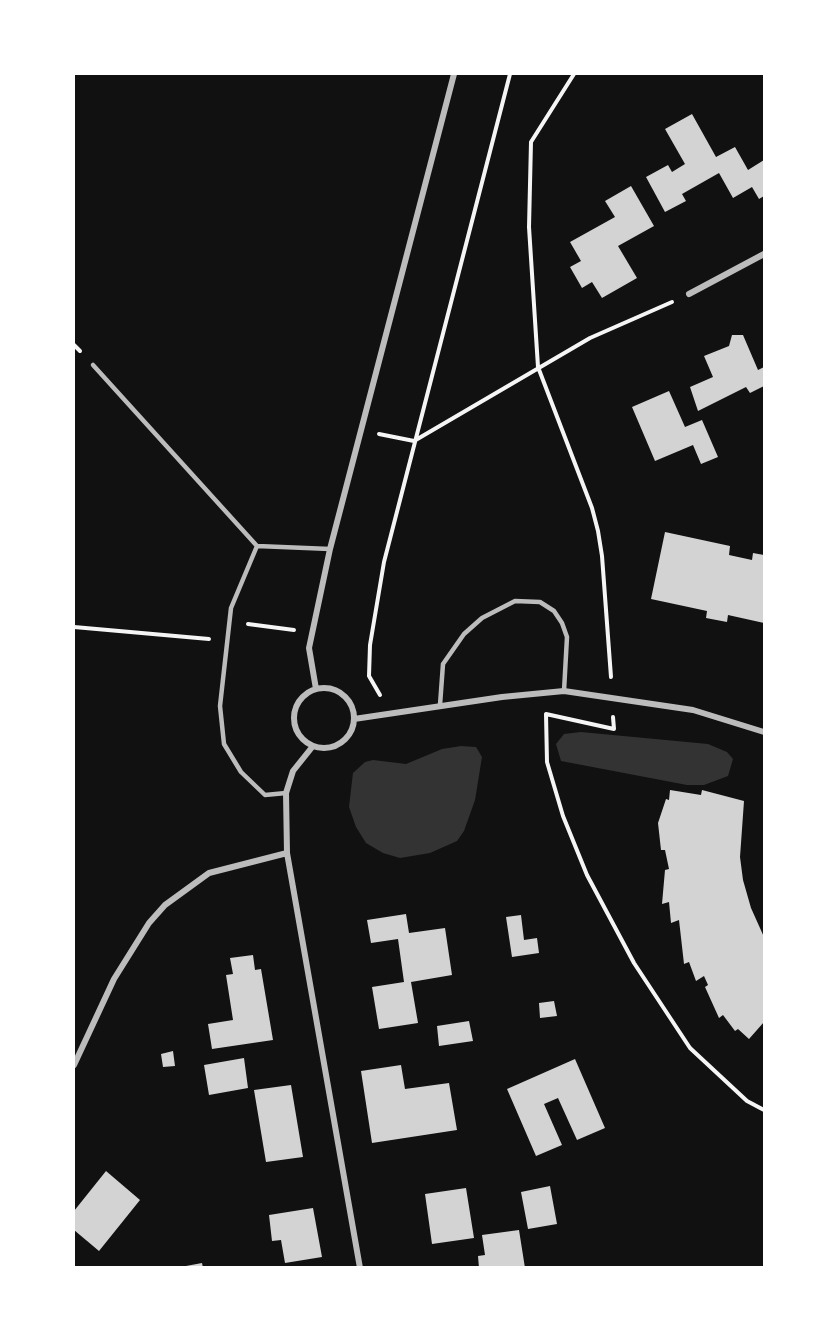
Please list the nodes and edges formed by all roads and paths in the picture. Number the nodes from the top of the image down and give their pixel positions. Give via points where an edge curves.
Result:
1 (454, 74) edge
2 (510, 74) edge
3 (574, 74) edge
4 (765, 254) edge
5 (689, 294) joint
6 (93, 365) dead end
7 (538, 367) junction
8 (361, 430) junction
9 (414, 441) junction
10 (257, 546) junction
11 (330, 549) junction
12 (229, 622) junction
13 (74, 627) edge
14 (313, 633) junction
15 (228, 640) junction
16 (316, 689) junction
17 (564, 691) junction
18 (613, 698) junction
19 (440, 705) junction
20 (390, 714) junction
21 (354, 719) junction
22 (765, 732) edge
23 (313, 746) junction
24 (286, 793) junction
25 (287, 853) junction
26 (74, 1065) edge
27 (765, 1110) edge
28 (360, 1268) edge

1 - 8 street
2 - 9 path
3 - 7 path via 531,141 529,227
4 - 5 street
5 - 7 path via 590,338
6 - 10 lane
7 - 9 path
7 - 18 path via 598,531
8 - 9 path
8 - 11 street
9 - 20 path via 384,562 370,645 369,676
10 - 11 lane
10 - 12 lane
11 - 14 street
12 - 14 path
12 - 15 lane
13 - 15 path
14 - 16 street via 309,648
15 - 24 lane via 220,706 224,744 241,772 265,795
16 - 21 street via 343,694
16 - 23 street via 300,699 294,716 299,734
17 - 18 street
17 - 19 street
17 - 19 lane via 567,637 562,623 554,611 540,602 515,601 482,618 464,634 443,664
18 - 22 street via 693,710
18 - 27 path via 614,729 546,714 547,762 563,816 587,875 629,953 690,1048 747,1101
19 - 20 street
20 - 21 street
21 - 23 street via 340,743 332,747
23 - 24 street via 292,771
24 - 25 street
25 - 26 street via 209,873 165,905 149,922 114,979
25 - 28 street

